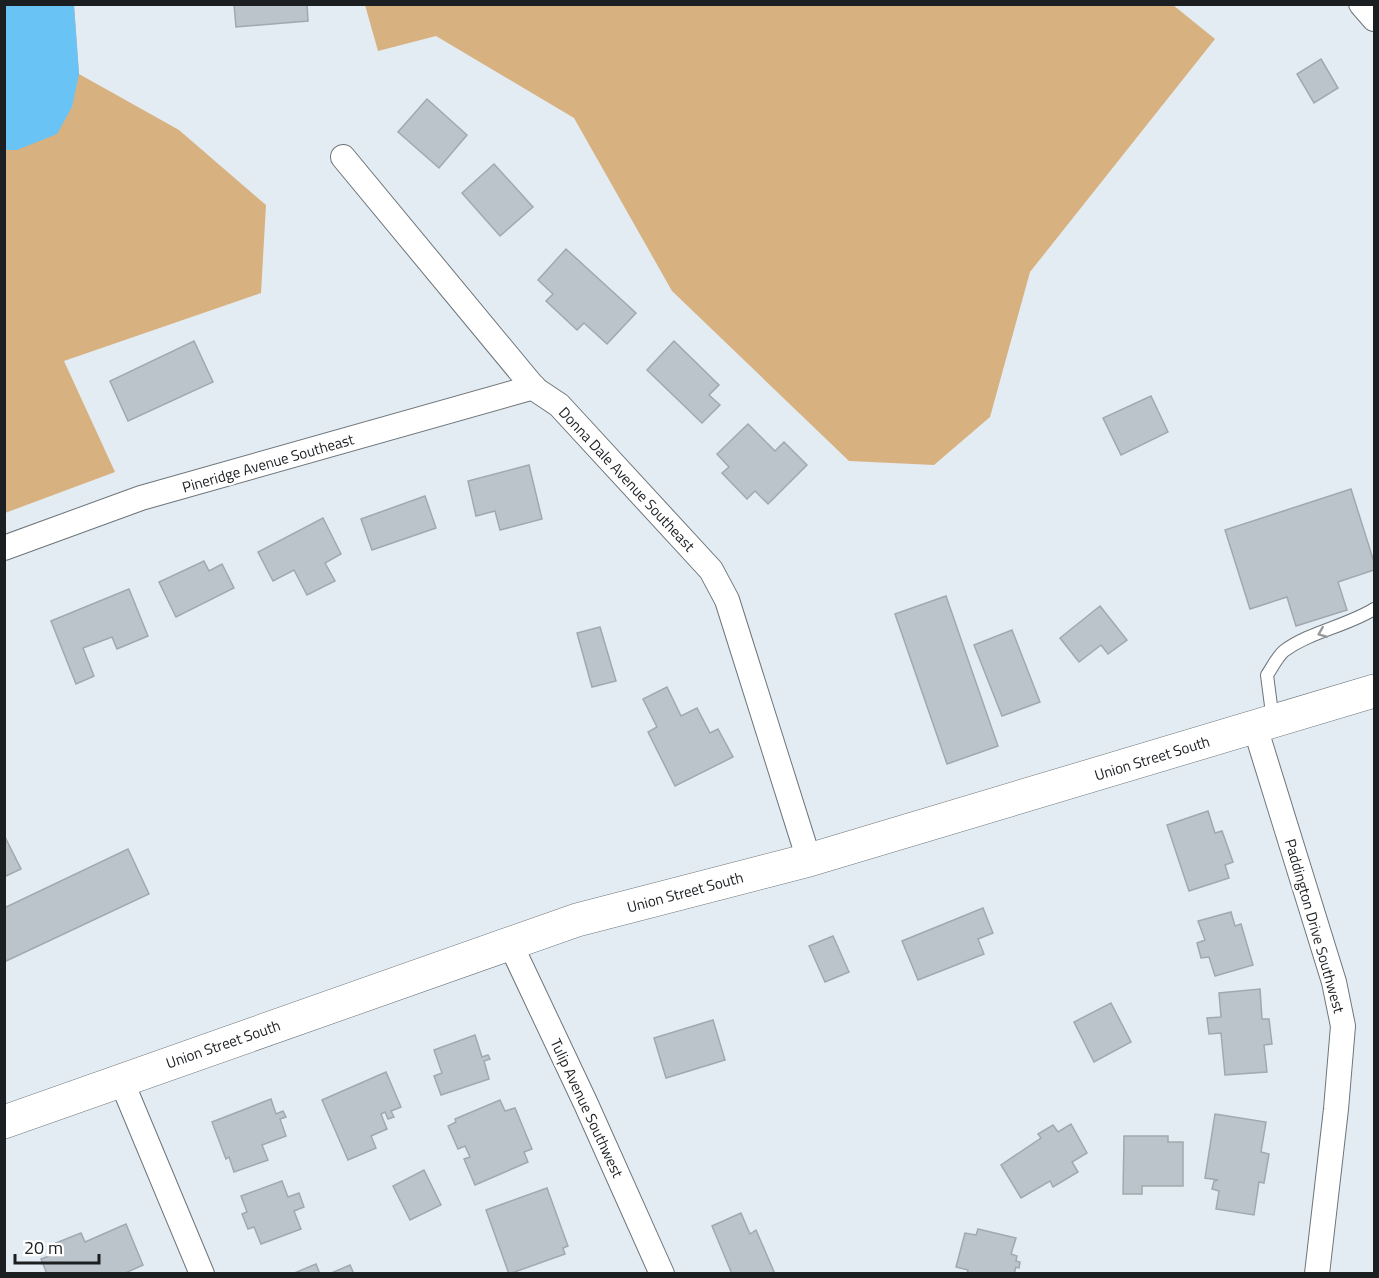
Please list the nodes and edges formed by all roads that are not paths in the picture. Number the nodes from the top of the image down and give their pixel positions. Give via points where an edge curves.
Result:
1 (1361, 4) edge
2 (1374, 19) edge
3 (344, 157) dead end
4 (534, 387) junction
5 (4, 548) edge
6 (1374, 609) edge
7 (1374, 691) edge
8 (1264, 724) junction
9 (809, 860) junction
10 (510, 943) junction
11 (121, 1080) junction
12 (4, 1122) edge
13 (202, 1274) edge
14 (662, 1274) edge
15 (1317, 1274) edge

1 - 2 street
3 - 4 street, Donna Dale Avenue Southeast
4 - 5 street, Pineridge Avenue Southeast via 141,498
4 - 9 street, Donna Dale Avenue Southeast via 559,405 711,570 726,600
6 -> 8 lane via 1282,652 1267,675
7 - 8 main road, Union Street South
8 - 9 main road, Union Street South
8 - 15 street, Paddington Drive Southwest via 1343,1026
9 - 10 main road, Union Street South via 577,920
10 - 11 main road, Union Street South
10 - 14 street, Tulip Avenue Southwest
11 - 12 main road, Union Street South
11 - 13 street

